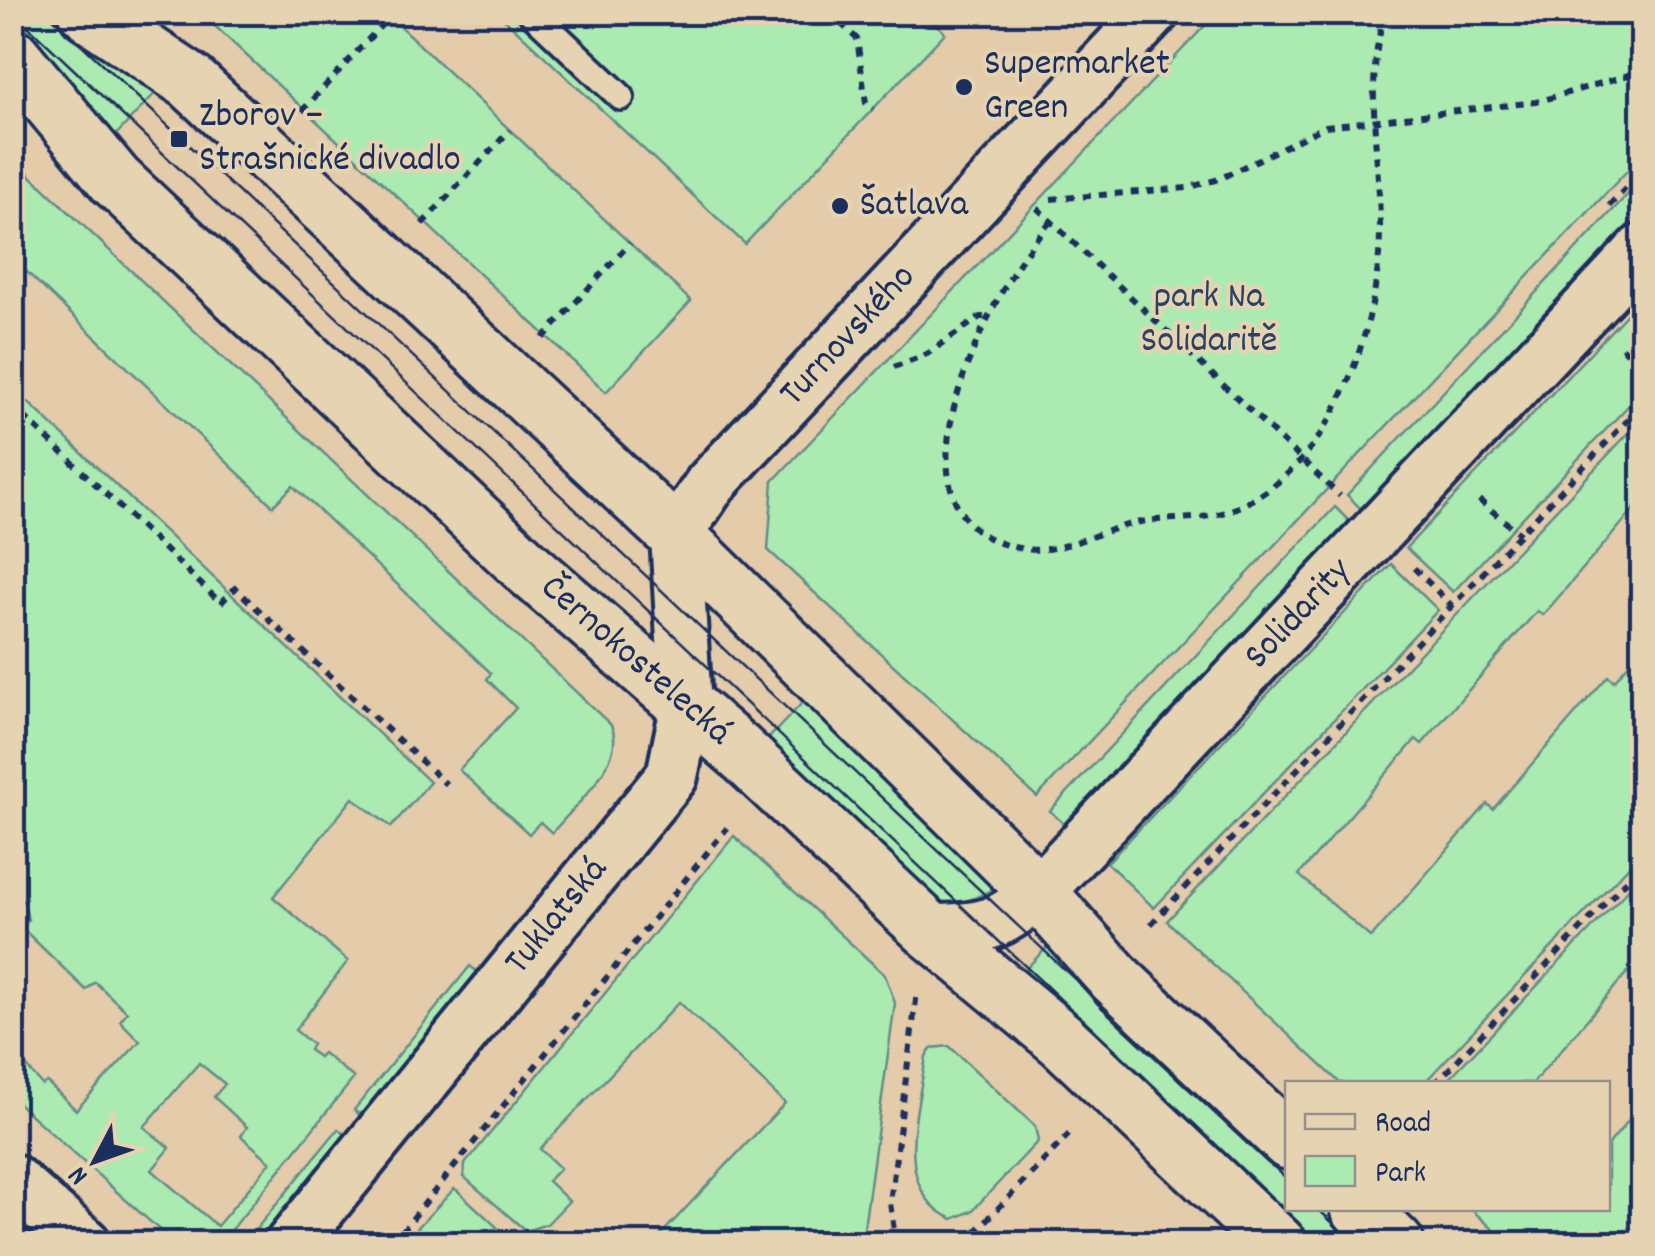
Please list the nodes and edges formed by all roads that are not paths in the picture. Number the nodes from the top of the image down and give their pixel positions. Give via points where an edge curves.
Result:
1 (86, 12) edge
2 (532, 12) edge
3 (1152, 12) edge
4 (12, 56) edge
5 (621, 97) dead end
6 (1642, 250) edge
7 (676, 535) junction
8 (686, 708) junction
9 (1038, 892) junction
10 (924, 955) junction
11 (1285, 1139) edge
12 (12, 1180) edge
13 (1362, 1211) edge
14 (85, 1244) edge
15 (291, 1244) edge
16 (1278, 1244) edge
17 (1396, 1244) edge

1 - 7 main road via 191,82
2 - 5 lane
3 - 7 street, Turnovského via 711,483
4 - 8 main road, Černokostelecká via 115,180
6 - 9 street, Solidarity
7 - 8 street, Tuklatská
7 - 9 main road
8 - 10 main road, Černokostelecká via 739,751
8 - 15 street, Tuklatská via 672,776
9 - 10 street, Solidarity via 1010,918 962,930
9 - 11 main road via 1118,982
10 - 16 main road, Černokostelecká via 1063,1041
12 - 14 street
13 - 17 main road

